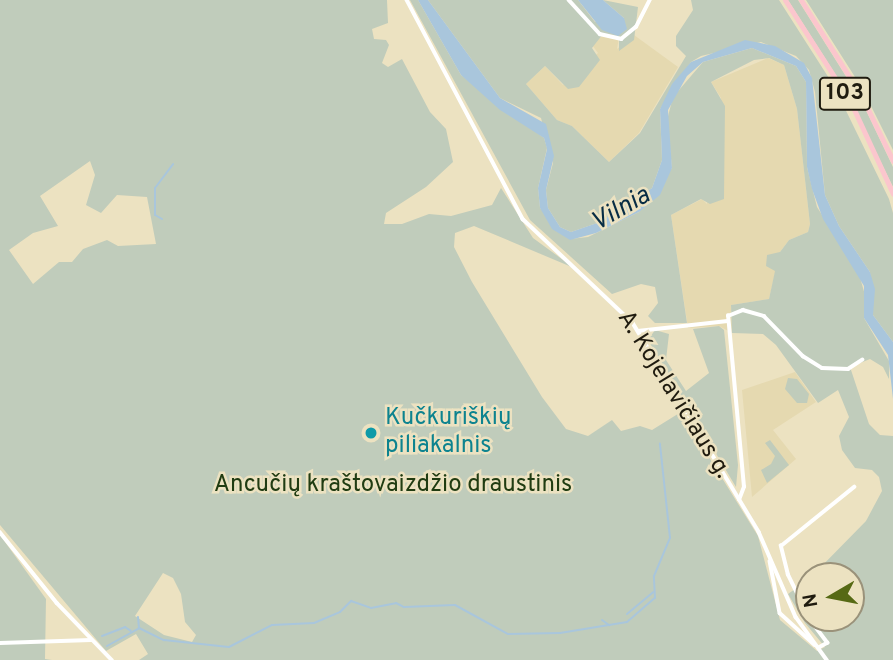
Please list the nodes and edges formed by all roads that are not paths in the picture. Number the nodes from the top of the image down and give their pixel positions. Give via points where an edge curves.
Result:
1 (407, 0) edge
2 (569, 0) edge
3 (650, 0) edge
4 (785, 0) edge
5 (801, 0) edge
6 (893, 161) edge
7 (893, 194) edge
8 (727, 321) junction
9 (638, 331) junction
10 (862, 360) dead end
11 (854, 487) dead end
12 (739, 500) junction
13 (0, 532) edge
14 (770, 555) junction
15 (795, 589) edge
16 (820, 632) edge
17 (90, 640) junction
18 (1, 641) edge
19 (819, 649) junction
20 (112, 660) edge
21 (827, 660) edge

1 - 9 street, A. Kojelavičiaus g. via 523,219 576,265
2 - 3 street via 600,34 621,39 636,27
4 - 7 main road, 103 via 851,103
5 - 6 main road, 103 via 851,79
8 - 9 street
8 - 10 street via 743,310 764,316 803,356 822,368 848,369
8 - 12 street via 743,481
9 - 12 street, A. Kojelavičiaus g.
11 - 15 street via 782,546
12 - 14 street, A. Kojelavičiaus g.
13 - 17 street
14 - 19 street, A. Kojelavičiaus g. via 789,604
14 - 19 street, A. Kojelavičiaus g. via 780,612
16 - 19 street via 828,643
17 - 18 street
17 - 20 street
19 - 21 street, A. Kojelavičiaus g.

